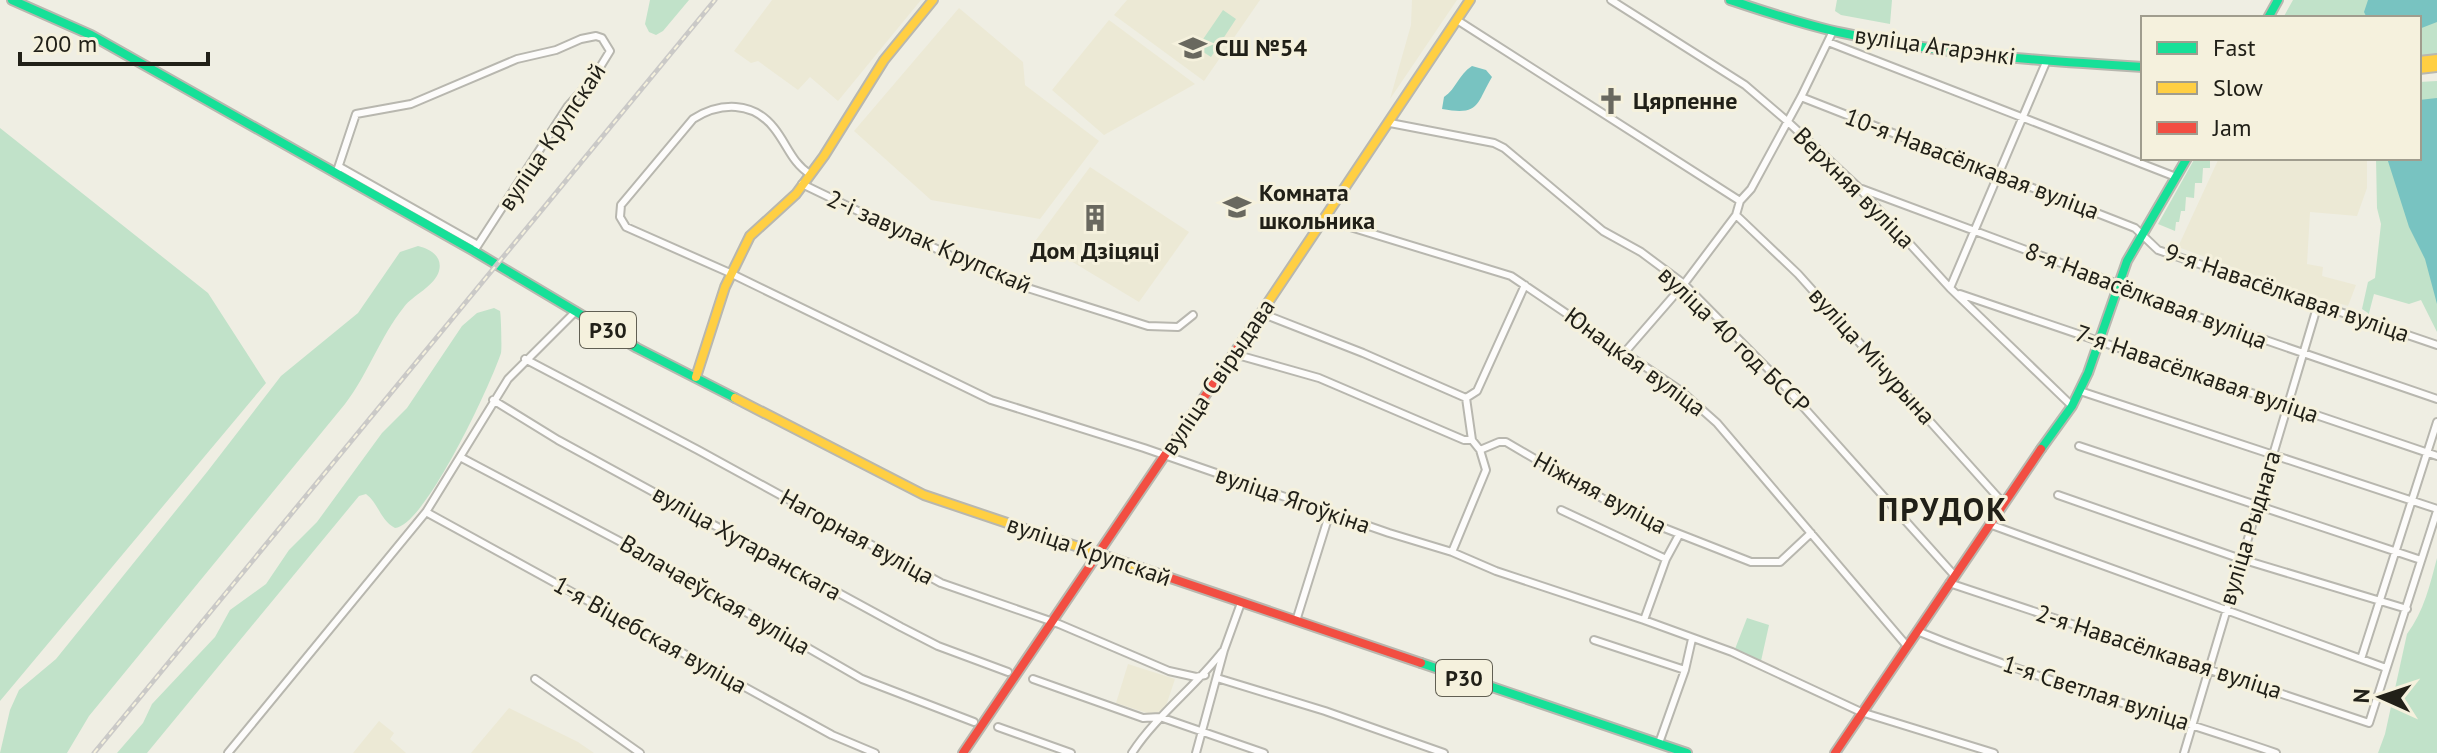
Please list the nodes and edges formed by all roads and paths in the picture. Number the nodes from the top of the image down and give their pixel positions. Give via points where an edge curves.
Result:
1 (12, 0) edge
2 (933, 0) edge
3 (1470, 0) edge
4 (1611, 0) edge
5 (1730, 0) edge
6 (1457, 20) junction
7 (1833, 31) junction
8 (1828, 42) junction
9 (2047, 60) junction
10 (2141, 67) edge
11 (1801, 97) junction
12 (2024, 119) junction
13 (1787, 121) junction
14 (1390, 123) junction
15 (2186, 160) edge
16 (338, 170) junction
17 (810, 174) junction
18 (1998, 175) junction
19 (2176, 177) junction
20 (802, 184) junction
21 (1858, 187) junction
22 (1740, 201) junction
23 (1736, 215) junction
24 (1324, 219) junction
25 (1974, 233) junction
26 (2141, 234) junction
27 (476, 248) junction
28 (730, 273) junction
29 (1684, 284) junction
30 (1525, 285) junction
31 (2118, 285) junction
32 (1953, 290) junction
33 (2318, 304) junction
34 (576, 311) junction
35 (1261, 313) junction
36 (1193, 315) dead end
37 (2099, 340) junction
38 (2437, 345) edge
39 (1625, 352) junction
40 (1234, 354) junction
41 (2304, 355) junction
42 (525, 359) junction
43 (696, 377) junction
44 (2080, 391) junction
45 (1466, 398) junction
46 (2437, 399) edge
47 (493, 400) junction
48 (2289, 405) junction
49 (2072, 406) junction
50 (2437, 422) edge
51 (1472, 440) junction
52 (2079, 446) dead end
53 (1480, 450) junction
54 (2427, 453) junction
55 (2271, 455) junction
56 (1165, 456) junction
57 (2437, 456) edge
58 (460, 457) junction
59 (2058, 495) dead end
60 (2412, 501) junction
61 (2003, 503) junction
62 (2257, 503) junction
63 (1561, 510) dead end
64 (2437, 510) edge
65 (426, 512) junction
66 (1330, 512) junction
67 (1989, 524) junction
68 (1811, 533) junction
69 (1679, 535) junction
70 (2396, 551) junction
71 (1452, 552) junction
72 (1098, 555) junction
73 (1666, 559) junction
74 (2241, 559) junction
75 (2421, 560) junction
76 (1952, 579) junction
77 (2380, 601) junction
78 (1241, 603) junction
79 (2407, 609) junction
80 (2225, 612) junction
81 (1644, 620) junction
82 (1296, 621) junction
83 (1053, 622) junction
84 (1917, 631) junction
85 (1692, 639) junction
86 (1594, 640) dead end
87 (1907, 646) junction
88 (1224, 650) junction
89 (2361, 659) junction
90 (2209, 667) junction
91 (2386, 668) junction
92 (1685, 670) junction
93 (1008, 672) dead end
94 (1205, 675) junction
95 (1217, 678) junction
96 (535, 679) dead end
97 (1033, 679) dead end
98 (1861, 712) junction
99 (1160, 717) junction
100 (974, 722) dead end
101 (2193, 723) junction
102 (998, 727) dead end
103 (1202, 732) junction
104 (1659, 743) junction
105 (1668, 750) edge
106 (228, 753) edge
107 (640, 753) edge
108 (875, 753) edge
109 (963, 753) edge
110 (1071, 753) edge
111 (1132, 753) edge
112 (1196, 753) edge
113 (1264, 753) edge
114 (1444, 753) edge
115 (1687, 753) edge
116 (1835, 753) edge
117 (1994, 753) edge
118 (2184, 753) edge
119 (2276, 753) edge

1 - 16 main road, Р30 via 91,35
2 - 17 main road via 884,60
3 - 6 main road, вуліца Свірыдава
4 - 13 street, Верхняя вуліца via 1745,85
5 - 7 main road, вуліца Агарэнкі
6 - 14 main road, вуліца Свірыдава
6 - 22 street
7 - 8 street
7 - 9 main road, вуліца Агарэнкі
8 - 11 street
8 - 12 street
9 - 10 main road, вуліца Агарэнкі
9 - 12 street
11 - 13 street
11 - 18 street, 10-я Навасёлкавая вуліца
12 - 18 street
12 - 19 street
13 - 21 street, Верхняя вуліца
13 - 22 street
14 - 24 main road, вуліца Свірыдава
14 - 29 street, вуліца 40 год БССР via 1504,148 1603,231
15 - 19 main road
16 - 27 main road, Р30
16 - 27 street, вуліца Крупскай via 356,114 411,104 517,59 581,39 602,38 610,51 604,63 568,106
17 - 20 main road
17 - 28 street, вуліца Ягоўкіна via 798,167 759,115 746,108 720,107 693,119 621,205 626,227
18 - 25 street
18 - 26 street, 10-я Навасёлкавая вуліца
19 - 26 main road
20 - 28 main road via 750,236
20 - 36 street, 2-і завулак Крупскай via 999,279 1156,327 1178,327
21 - 25 street, 8-я Навасёлкавая вуліца
21 - 32 street, Верхняя вуліца
22 - 23 street
23 - 29 street
23 - 61 street, вуліца Мічурына via 1809,286
24 - 30 street, Юнацкая вуліца via 1500,271
24 - 35 main road, вуліца Свірыдава
25 - 31 street, 8-я Навасёлкавая вуліца
25 - 32 street
26 - 31 main road
26 - 33 street, 9-я Навасёлкавая вуліца via 2158,250
27 - 34 main road, вуліца Крупскай / Р30
28 - 43 main road
28 - 56 street, вуліца Ягоўкіна via 991,400
29 - 39 street
29 - 76 street, вуліца 40 год БССР via 1781,382
30 - 39 street, Юнацкая вуліца
30 - 45 street via 1477,391
31 - 37 main road
31 - 41 street, 8-я Навасёлкавая вуліца
32 - 37 street, 7-я Навасёлкавая вуліца
32 - 49 street, Верхняя вуліца
33 - 38 street, 9-я Навасёлкавая вуліца
33 - 41 street, вуліца Рыднага
34 - 42 street
34 - 43 main road, вуліца Крупскай / Р30
35 - 40 main road, вуліца Свірыдава
35 - 45 street
37 - 44 main road
37 - 48 street, 7-я Навасёлкавая вуліца
39 - 68 street, Юнацкая вуліца via 1702,407
40 - 51 street via 1319,378
40 - 56 main road, вуліца Свірыдава
41 - 46 street, 8-я Навасёлкавая вуліца
41 - 48 street, вуліца Рыднага
42 - 47 street
42 - 83 street, Нагорная вуліца via 941,583
43 - 72 main road, вуліца Крупскай / Р30 via 924,495
44 - 49 main road
44 - 55 street
45 - 51 street
47 - 58 street
47 - 93 street, вуліца Хутаранскага via 901,627
48 - 54 street, 7-я Навасёлкавая вуліца
48 - 55 street, вуліца Рыднага
49 - 61 main road
50 - 54 street
51 - 53 street
52 - 62 street
53 - 69 street, Ніжняя вуліца via 1506,442 1631,515
53 - 71 street via 1486,470
54 - 57 street, 7-я Навасёлкавая вуліца
54 - 60 street
55 - 60 street
55 - 62 street, вуліца Рыднага
56 - 66 street, вуліца Ягоўкіна
56 - 72 main road, вуліца Свірыдава
58 - 65 street
58 - 100 street, Валачаеўская вуліца via 657,561 862,679
59 - 74 street
60 - 64 street
60 - 70 street
61 - 67 main road
62 - 70 street
62 - 74 street, вуліца Рыднага
63 - 73 street
64 - 75 street
65 - 106 street
65 - 108 street, 1-я Віцебская вуліца via 832,735
66 - 71 street, вуліца Ягоўкіна
66 - 82 street
67 - 76 main road
67 - 80 street
68 - 69 street, Ніжняя вуліца via 1780,562 1751,562
68 - 87 street, Юнацкая вуліца
69 - 73 street
70 - 75 street
70 - 77 street
71 - 81 street, вуліца Ягоўкіна
72 - 78 main road, вуліца Крупскай / Р30
72 - 83 main road, вуліца Свірыдава
73 - 81 street
74 - 77 street
74 - 80 street, вуліца Рыднага
75 - 79 street
76 - 84 main road
76 - 90 street, 2-я Навасёлкавая вуліца
77 - 79 street
77 - 89 street
78 - 82 main road, вуліца Крупскай / Р30
78 - 88 street
79 - 91 street
80 - 89 street
80 - 90 street, вуліца Рыднага
81 - 85 street, вуліца Ягоўкіна
82 - 104 main road, вуліца Крупскай / Р30
83 - 94 street, Нагорная вуліца via 1169,671
83 - 109 main road, вуліца Свірыдава
84 - 87 main road
84 - 101 street, 1-я Светлая вуліца
85 - 92 street
85 - 98 street, вуліца Ягоўкіна
86 - 92 street
87 - 98 main road
88 - 94 street
88 - 95 street
89 - 91 street
90 - 91 street, 2-я Навасёлкавая вуліца via 2369,723
90 - 101 street, вуліца Рыднага
92 - 104 street
94 - 99 street
95 - 103 street
95 - 114 street
96 - 107 street
97 - 99 street via 1143,718
98 - 116 main road
98 - 117 street, вуліца Ягоўкіна
99 - 103 street
99 - 111 street
101 - 118 street, вуліца Рыднага
101 - 119 street, 1-я Светлая вуліца
102 - 110 street
103 - 112 street
103 - 113 street
104 - 105 main road, вуліца Крупскай / Р30
105 - 115 main road, вуліца Крупскай / Р30

